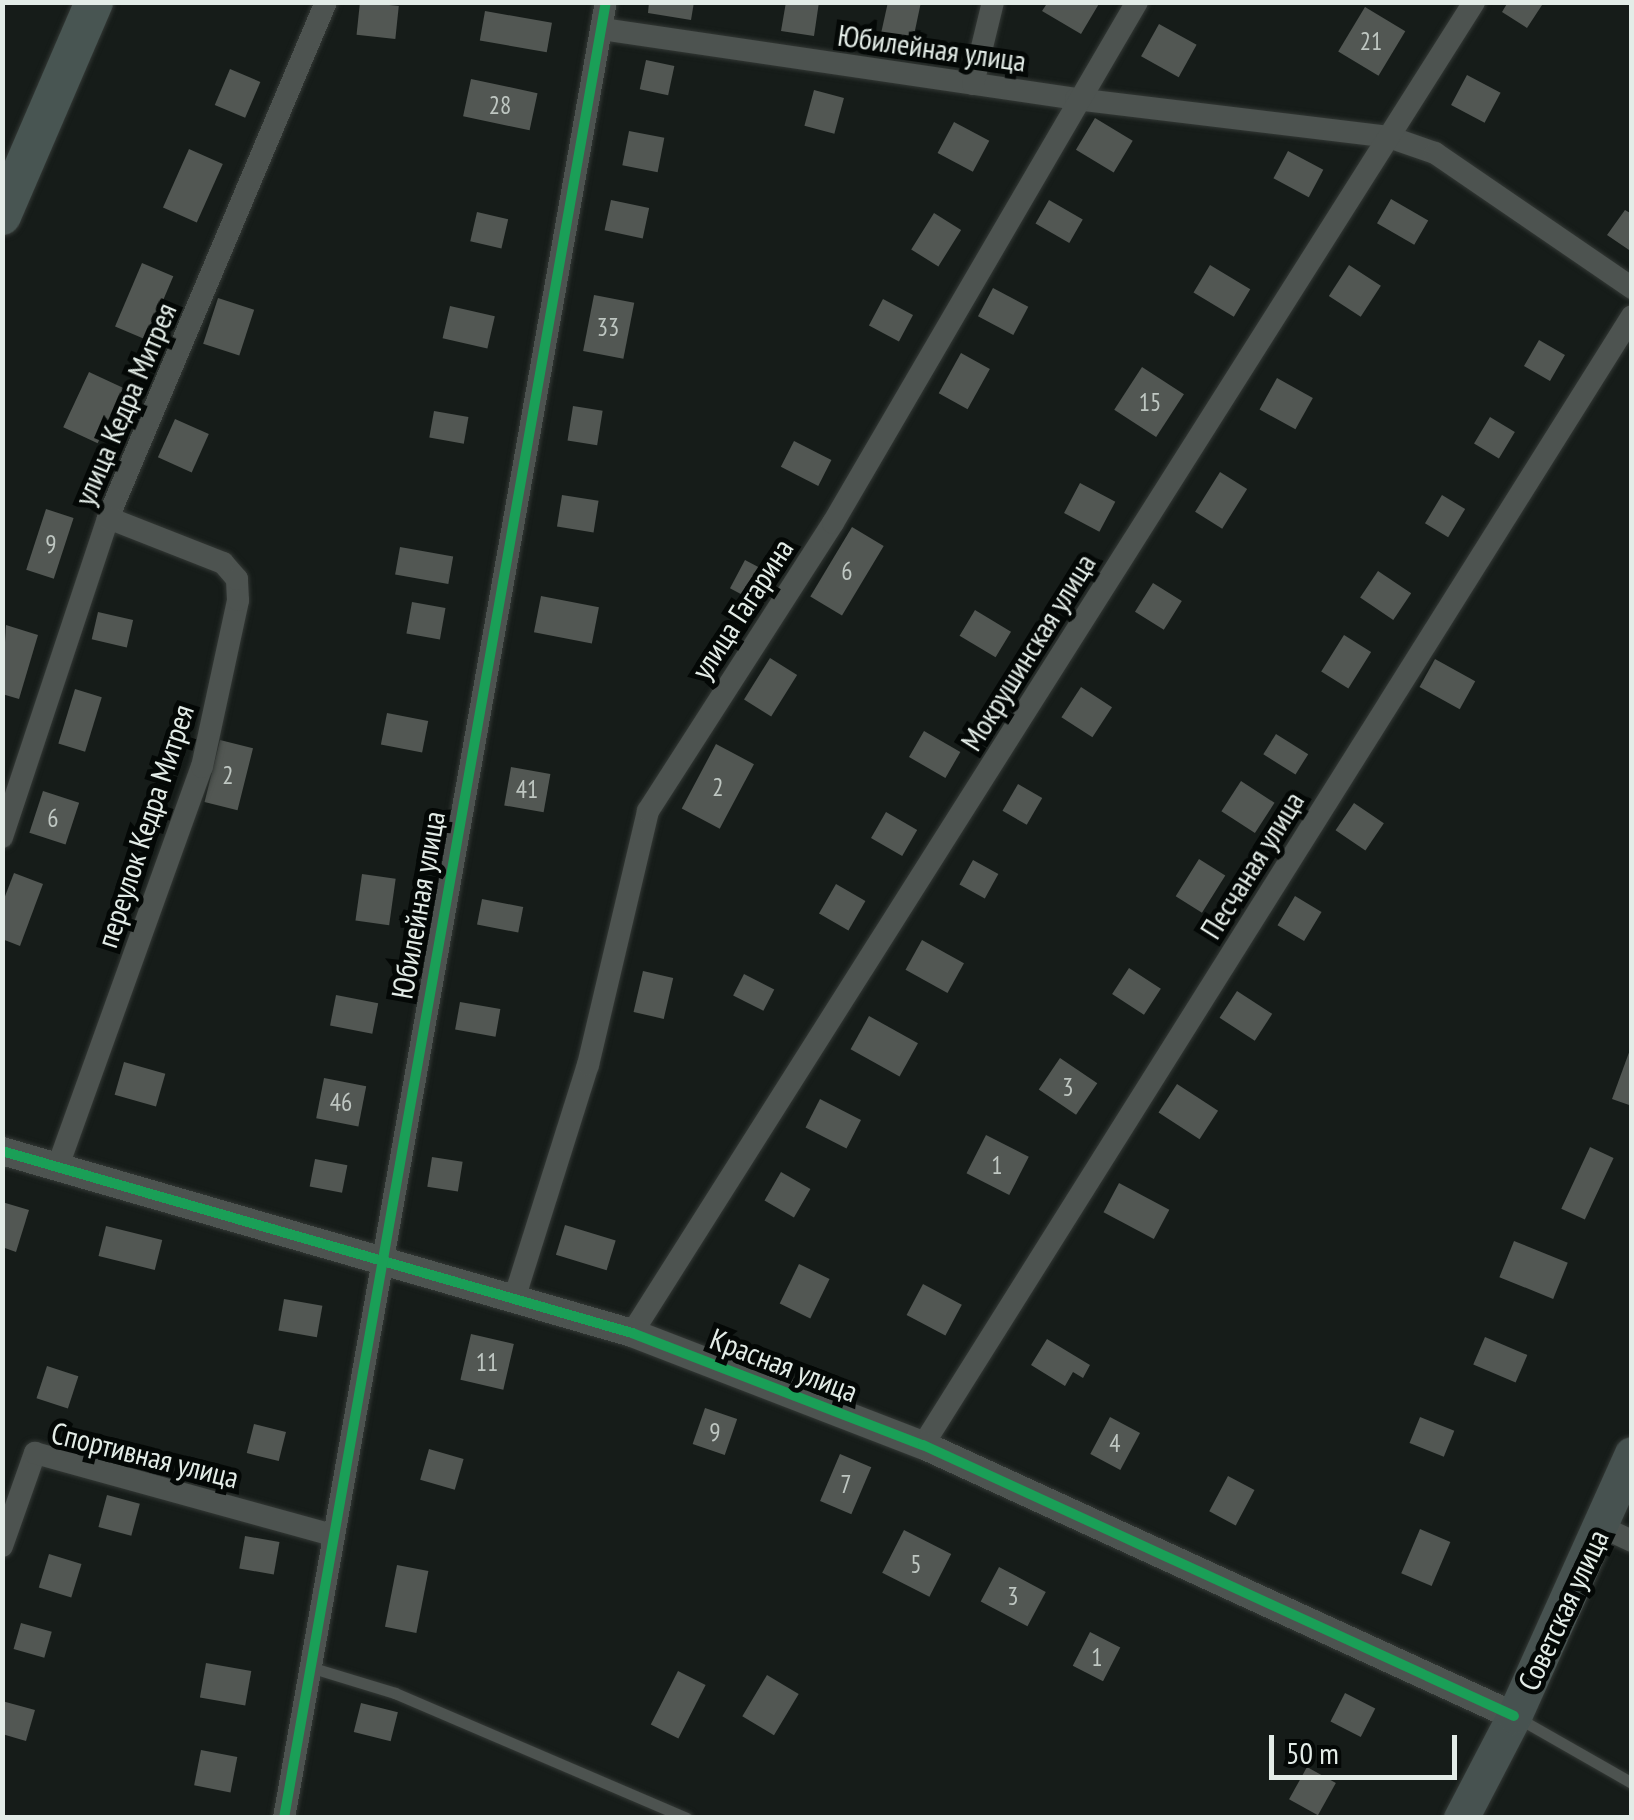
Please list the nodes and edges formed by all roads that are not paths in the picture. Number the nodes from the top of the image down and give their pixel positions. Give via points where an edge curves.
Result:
1 (94, 2) edge
2 (326, 2) edge
3 (606, 2) edge
4 (994, 2) edge
5 (1137, 2) edge
6 (1474, 2) edge
7 (602, 29) junction
8 (973, 84) junction
9 (1076, 99) junction
10 (1389, 137) junction
11 (2, 216) edge
12 (1632, 288) edge
13 (1632, 316) edge
14 (108, 518) junction
15 (2, 837) edge
16 (2, 1151) edge
17 (58, 1166) junction
18 (380, 1256) junction
19 (515, 1296) junction
20 (632, 1333) junction
21 (923, 1445) junction
22 (1632, 1454) edge
23 (1617, 1534) edge
24 (332, 1535) junction
25 (2, 1546) edge
26 (310, 1667) junction
27 (1514, 1716) junction
28 (1632, 1783) edge
29 (683, 1817) edge
30 (284, 1818) edge
31 (1461, 1818) edge

1 - 11 highway
2 - 14 street, улица Кедра Митрея
3 - 7 street, Юбилейная улица
4 - 8 street
5 - 9 street, улица Гагарина
6 - 10 street, Мокрушинская улица
7 - 8 street, Юбилейная улица
7 - 18 street, Юбилейная улица
8 - 9 street, Юбилейная улица
9 - 10 street, Юбилейная улица
9 - 19 street, улица Гагарина via 833,523 648,811 588,1065
10 - 12 street, Юбилейная улица via 1435,152
10 - 20 street, Мокрушинская улица
13 - 21 street, Песчаная улица
14 - 15 street, улица Кедра Митрея
14 - 17 street, переулок Кедра Митрея via 223,563 237,579 238,600 202,767
16 - 17 street, Красная улица
17 - 18 street, Красная улица
18 - 19 street, Красная улица
18 - 24 street, Юбилейная улица
19 - 20 street, Красная улица
20 - 21 street, Красная улица
21 - 27 street, Красная улица
22 - 23 main road, Советская улица
23 - 27 main road, Советская улица
24 - 25 street, Спортивная улица via 35,1453
24 - 26 street, Юбилейная улица
26 - 29 lane via 395,1693
26 - 30 street, Юбилейная улица
27 - 28 lane
27 - 31 main road, Советская улица

